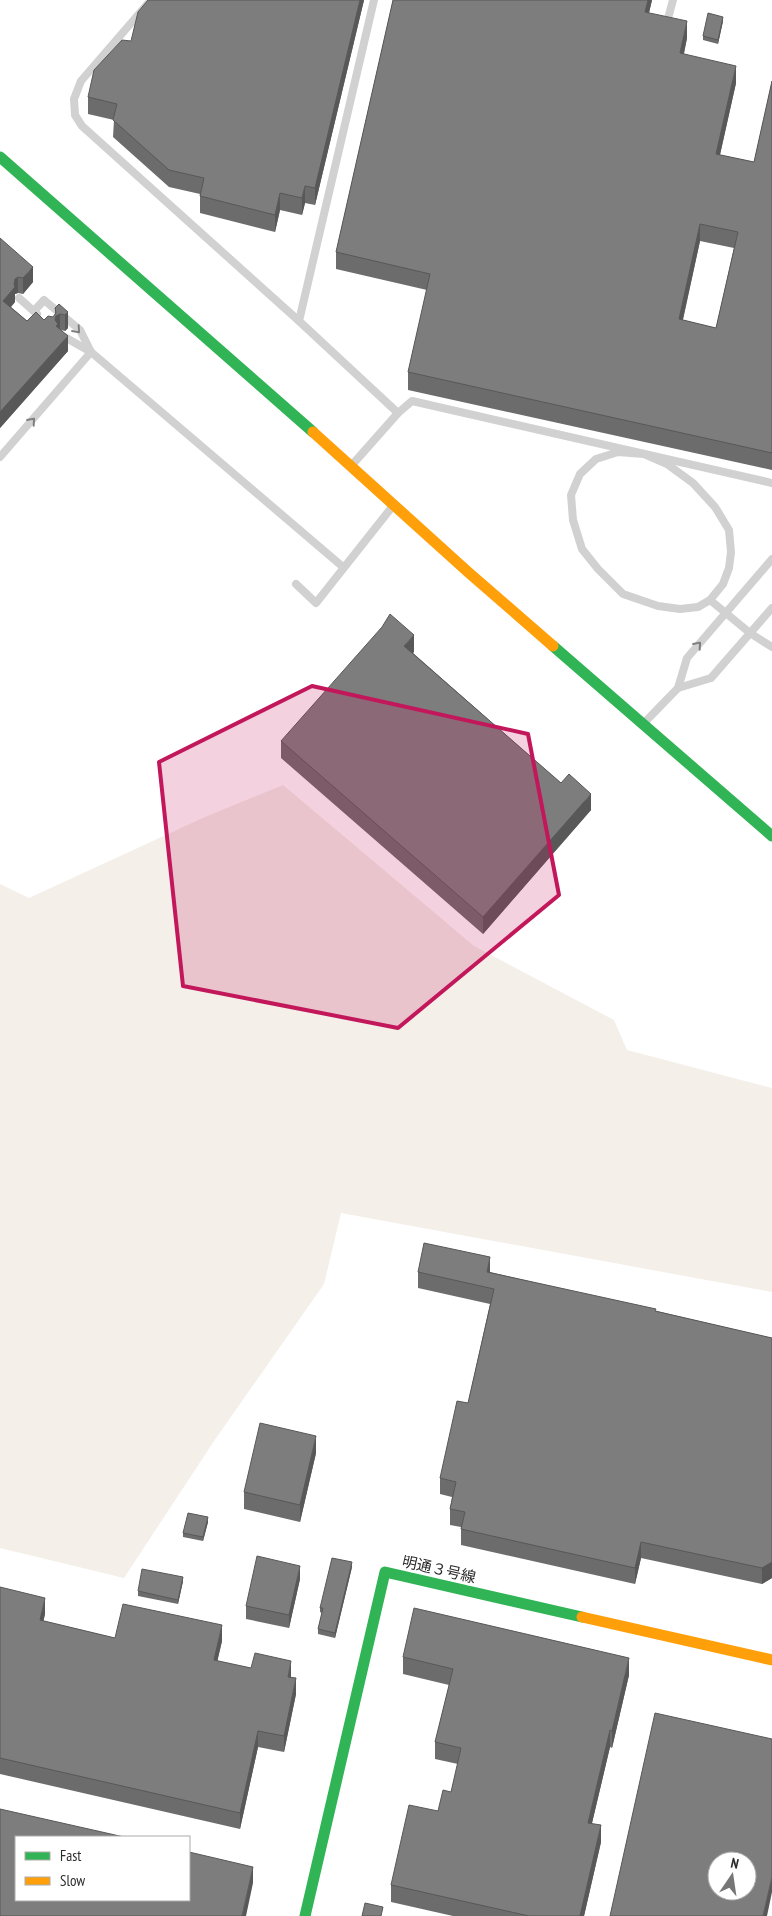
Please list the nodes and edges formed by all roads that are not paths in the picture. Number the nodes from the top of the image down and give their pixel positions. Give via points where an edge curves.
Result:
1 (151, 0) edge
2 (374, 0) edge
3 (672, 0) edge
4 (667, 22) edge
5 (0, 157) edge
6 (19, 298) dead end
7 (34, 311) junction
8 (300, 321) junction
9 (46, 322) edge
10 (61, 336) edge
11 (91, 352) junction
12 (398, 413) junction
13 (644, 454) junction
14 (0, 458) edge
15 (351, 467) junction
16 (772, 482) edge
17 (394, 505) junction
18 (772, 559) edge
19 (343, 567) junction
20 (296, 584) dead end
21 (710, 600) junction
22 (772, 608) edge
23 (727, 612) junction
24 (750, 633) junction
25 (772, 647) edge
26 (678, 688) junction
27 (643, 724) junction
28 (772, 836) edge
29 (772, 1660) edge
30 (305, 1916) edge

1 - 8 lane via 81,81 74,99 75,115 94,138
2 - 8 lane
3 - 4 lane
5 - 15 street
6 - 7 lane
7 - 9 lane
7 -> 11 lane via 44,300 80,330
8 - 12 lane
10 - 11 lane
14 -> 11 lane
11 - 19 lane
12 - 13 lane via 412,401
12 - 15 lane
13 - 16 lane
13 - 21 lane via 667,464 693,483 715,507 729,530 729,568 723,584
13 - 21 lane via 618,452 596,459 580,474 571,495 573,520 582,548 624,594 658,606 680,609 698,607
15 - 17 street
17 - 19 lane
17 - 27 street
18 - 23 lane
19 - 20 lane via 316,602
21 - 23 lane
22 - 24 lane
23 - 24 lane
26 -> 23 lane via 687,658
24 - 25 lane
24 - 26 lane via 711,678
26 - 27 lane
27 - 28 street
29 - 30 street, 明通３号線 via 384,1572

